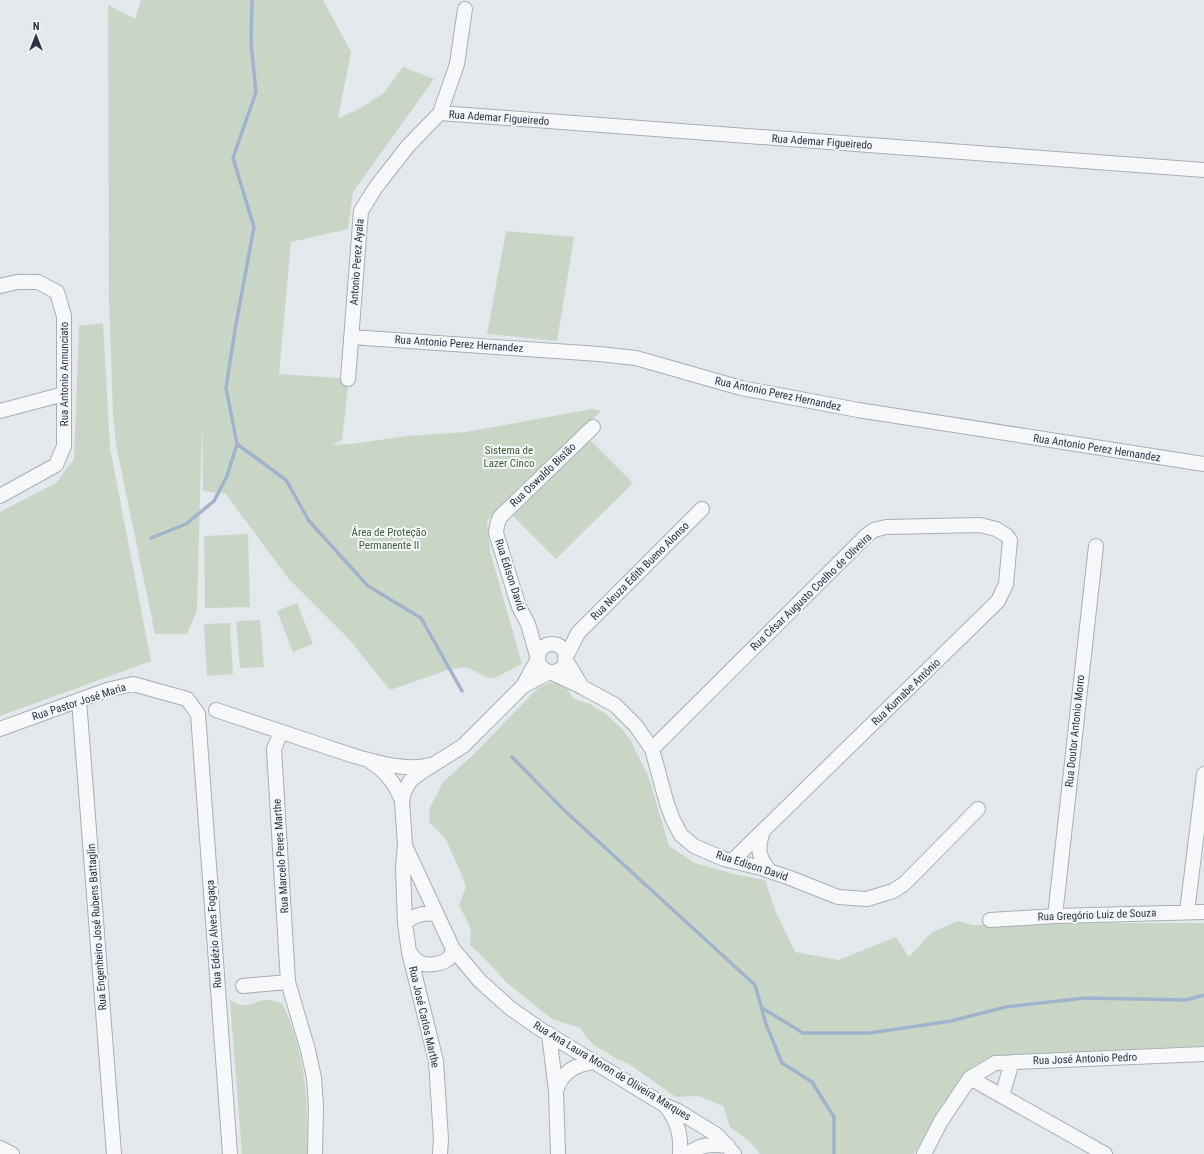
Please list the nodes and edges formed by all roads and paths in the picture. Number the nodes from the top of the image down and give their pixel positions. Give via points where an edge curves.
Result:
1 (465, 8) dead end
2 (440, 113) junction
3 (1204, 170) edge
4 (0, 286) edge
5 (351, 337) junction
6 (348, 379) dead end
7 (64, 394) junction
8 (0, 411) edge
9 (593, 427) dead end
10 (1204, 464) edge
11 (0, 496) edge
12 (702, 510) dead end
13 (497, 525) joint
14 (1006, 535) joint
15 (1096, 546) dead end
16 (528, 624) junction
17 (578, 632) junction
18 (551, 644) junction
19 (538, 659) junction
20 (566, 659) junction
21 (550, 672) junction
22 (523, 686) junction
23 (582, 686) junction
24 (79, 700) junction
25 (216, 710) dead end
26 (198, 714) joint
27 (0, 729) edge
28 (281, 732) junction
29 (652, 749) junction
30 (366, 760) junction
31 (436, 764) junction
32 (405, 766) junction
33 (1204, 774) edge
34 (410, 781) junction
35 (402, 801) junction
36 (978, 809) dead end
37 (763, 831) junction
38 (405, 846) junction
39 (732, 861) junction
40 (770, 871) junction
41 (1187, 912) junction
42 (1204, 912) edge
43 (435, 914) junction
44 (1055, 916) junction
45 (990, 920) dead end
46 (405, 923) junction
47 (453, 949) junction
48 (409, 952) junction
49 (288, 982) junction
50 (243, 986) dead end
51 (549, 1034) junction
52 (1204, 1054) edge
53 (592, 1062) junction
54 (1012, 1062) junction
55 (970, 1078) junction
56 (556, 1091) junction
57 (1002, 1096) junction
58 (666, 1106) junction
59 (0, 1148) edge
60 (731, 1150) edge
61 (12, 1154) edge
62 (114, 1154) edge
63 (230, 1154) edge
64 (315, 1154) edge
65 (440, 1154) edge
66 (558, 1154) edge
67 (680, 1154) edge
68 (688, 1154) edge
69 (924, 1154) edge
70 (1105, 1154) edge

1 - 2 street, Antonio Perez Ayala via 457,64
2 - 3 street, Rua Ademar Figueiredo
2 - 5 street, Antonio Perez Ayala via 408,146 361,211
4 - 7 street, Rua Antonio Annunciato via 17,282 38,282 57,292 64,316
5 - 6 street, Antonio Perez Ayala
5 - 10 street, Rua Antonio Perez Hernandez via 636,358 741,388 858,410
7 - 8 street
7 - 11 street, Rua Antonio Annunciato via 64,446 56,465
9 - 13 street, Rua Oswaldo Bistão via 500,517
12 - 17 street, Rua Neuza Edith Bueno Alonso
13 - 16 street, Rua Edison David via 496,532 519,607
14 - 29 street, Rua César Augusto Coelho de Oliveira via 996,529 980,525 886,527 874,530
14 - 37 street, Rua Kumabe Antônio via 1010,545 1006,584 998,601
15 - 44 street, Rua Doutor Antonio Morro
16 - 18 street, Rua Edison David
16 - 19 street, Rua Edison David
17 - 18 street, Rua Neuza Edith Bueno Alonso
17 - 20 street, Rua Neuza Edith Bueno Alonso
18 - 19 street via 540,650
18 - 20 street via 563,649
19 - 21 street via 541,667
19 - 22 street
20 - 21 street via 561,668
20 - 23 street, Rua Edison David
21 - 22 street
21 - 23 street, Rua Edison David
22 - 31 street via 463,746
23 - 29 street, Rua Edison David via 615,705 636,726
24 - 26 street, Rua Pastor José Maria via 133,684 187,699
24 - 27 street, Rua Pastor José Maria
24 - 62 street, Rua Engenheiro José Rubens Battaglin
25 - 28 street
26 - 63 street, Rua Edézio Alves Fogaça
28 - 30 street
28 - 49 street, Rua Marcelo Peres Marthe via 274,750
29 - 39 street, Rua Edison David via 666,804 681,835 694,846
30 - 32 street
30 - 35 street via 379,767 389,777
31 - 32 street via 424,767
31 - 34 street
32 - 34 street via 412,771
33 - 41 street
34 - 35 street, Rua José Carlos Marthe
35 - 38 street, Rua José Carlos Marthe
36 - 40 street, Rua Edison David via 904,884 881,896 867,899 838,897
37 - 39 street, Rua Kumabe Antônio
37 - 40 street via 759,851 762,863
38 - 43 street, Rua Ana Laura Moron de Oliveira Marques
38 - 46 street, Rua José Carlos Marthe
39 - 40 street, Rua Edison David
41 - 42 street, Rua Gregório Luiz de Souza
41 - 44 street, Rua Gregório Luiz de Souza
43 - 46 street via 421,914
43 - 47 street, Rua Ana Laura Moron de Oliveira Marques
44 - 45 street, Rua Gregório Luiz de Souza
46 - 48 street, Rua José Carlos Marthe
47 - 48 street, Rua José Carlos Marthe via 449,958 443,962 427,965 416,960
47 - 51 street, Rua Ana Laura Moron de Oliveira Marques via 480,981 510,1008
48 - 65 street, Rua José Carlos Marthe via 436,1061
49 - 50 street
49 - 64 street, Rua Marcelo Peres Marthe via 314,1078
51 - 53 street, Rua Ana Laura Moron de Oliveira Marques
51 - 56 street
52 - 54 street, Rua José Antonio Pedro
53 - 56 street via 570,1069 561,1079
53 - 58 street, Rua Ana Laura Moron de Oliveira Marques
54 - 55 street, Rua José Antonio Pedro via 995,1063
54 - 57 street
55 - 57 street
55 - 69 street via 941,1121
56 - 66 street
57 - 70 street
58 - 60 street, Rua Ana Laura Moron de Oliveira Marques via 716,1135
58 - 67 street via 675,1118
59 - 61 street
60 - 68 street via 715,1144 704,1145

